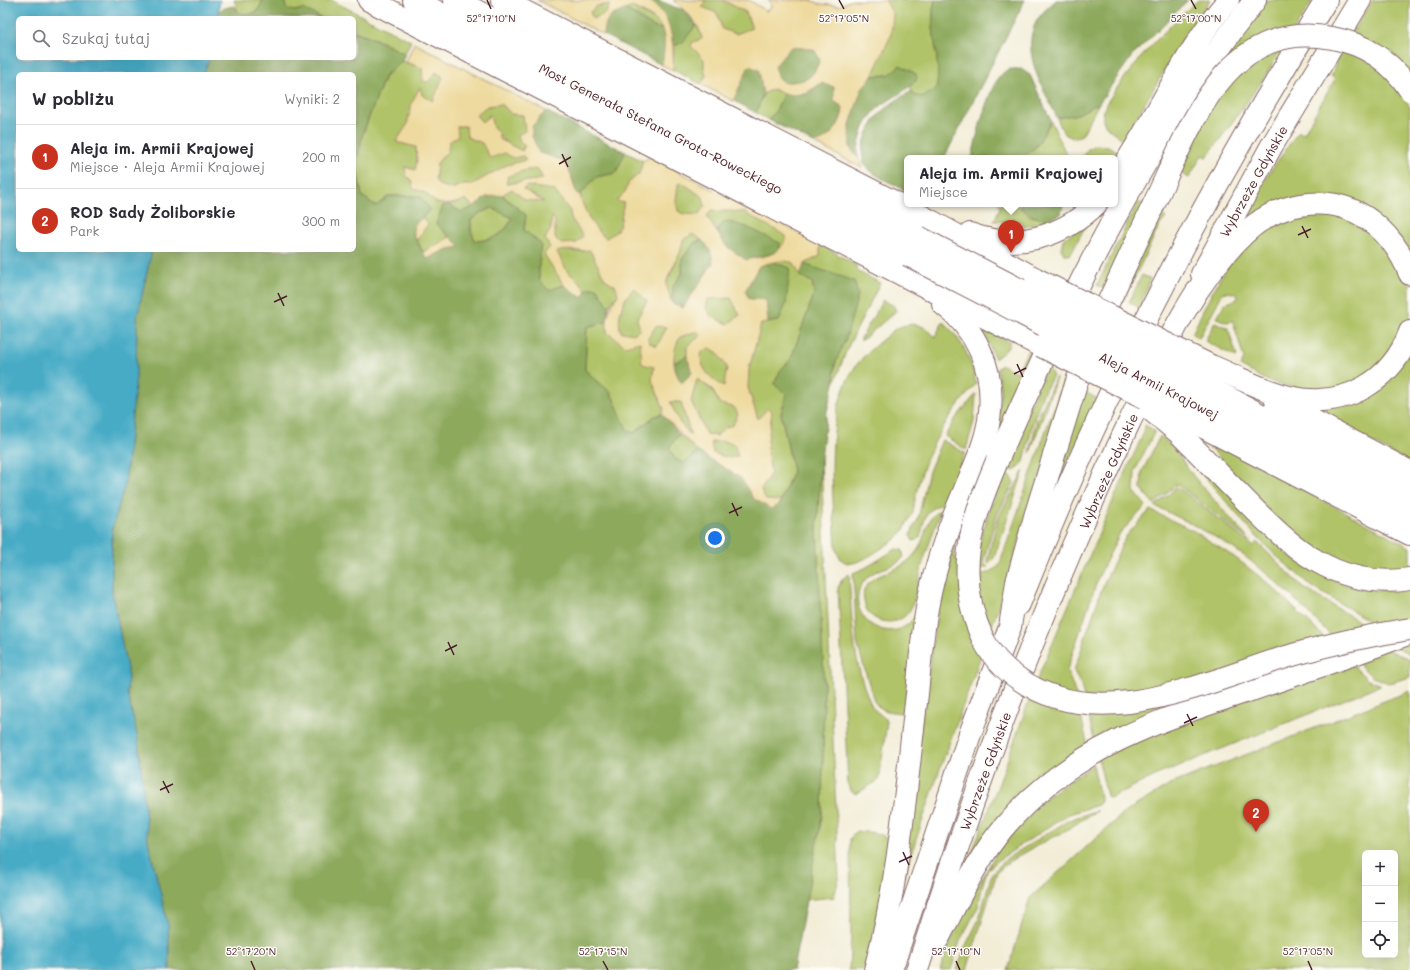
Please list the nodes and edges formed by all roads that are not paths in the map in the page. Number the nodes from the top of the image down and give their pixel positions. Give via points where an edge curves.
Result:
1 (369, 0) edge
2 (414, 0) edge
3 (455, 0) edge
4 (502, 0) edge
5 (1228, 0) edge
6 (1255, 0) edge
7 (1326, 0) edge
8 (1360, 0) edge
9 (1410, 90) edge
10 (1118, 174) edge
11 (1093, 207) edge
12 (913, 246) junction
13 (1410, 274) edge
14 (1179, 317) junction
15 (1410, 332) edge
16 (1194, 401) junction
17 (1410, 472) edge
18 (1410, 493) edge
19 (1410, 516) edge
20 (1410, 534) edge
21 (1410, 579) edge
22 (1010, 627) junction
23 (1410, 629) edge
24 (1410, 633) edge
25 (875, 970) edge
26 (890, 970) edge
27 (917, 970) edge
28 (922, 970) edge

1 - 12 main road
2 - 12 main road, Most Generała Stefana Grota-Roweckiego
3 - 12 main road, Most Generała Stefana Grota-Roweckiego
4 - 12 main road
5 - 10 main road via 1217,13
6 - 23 main road, bridge via 1185,97 1130,189 1071,300 981,500 970,539 967,571 970,602 980,632 994,656 1014,676 1036,690 1074,702 1100,704 1131,703 1303,652 1361,637
7 - 22 main road, Wybrzeże Gdyńskie via 1241,142 1163,287 1085,448
8 - 14 main road, Wybrzeże Gdyńskie via 1271,147
9 - 22 main road, bridge via 1388,63 1353,42 1303,35 1286,37 1263,45 1232,65 1210,92 1199,108 1088,346 1038,505 1017,582
11 - 12 main road via 1069,226 1055,233 1025,241 989,240
12 - 16 main road, Aleja Armii Krajowej, bridge
12 - 16 main road, bridge via 1116,384
12 - 16 main road, bridge via 1007,264
12 - 25 main road via 944,305 964,324 981,351 990,386 990,411 985,438 949,529 928,604 899,846
13 - 14 main road via 1398,249 1385,232 1368,219 1347,208 1324,204 1297,205 1261,220 1236,242
14 - 27 main road, Wybrzeże Gdyńskie via 1117,447 1048,609 979,785
15 - 16 main road via 1397,359 1372,384 1343,397 1321,400 1277,394
16 - 17 main road
16 - 18 main road, Aleja Armii Krajowej
16 - 19 main road, Aleja Armii Krajowej
16 - 20 main road
16 - 21 main road via 1272,528 1298,550 1348,576 1384,581
22 - 26 main road, Wybrzeże Gdyńskie via 970,734
24 - 28 main road via 1162,720 1082,760 1030,799 994,840 973,872

